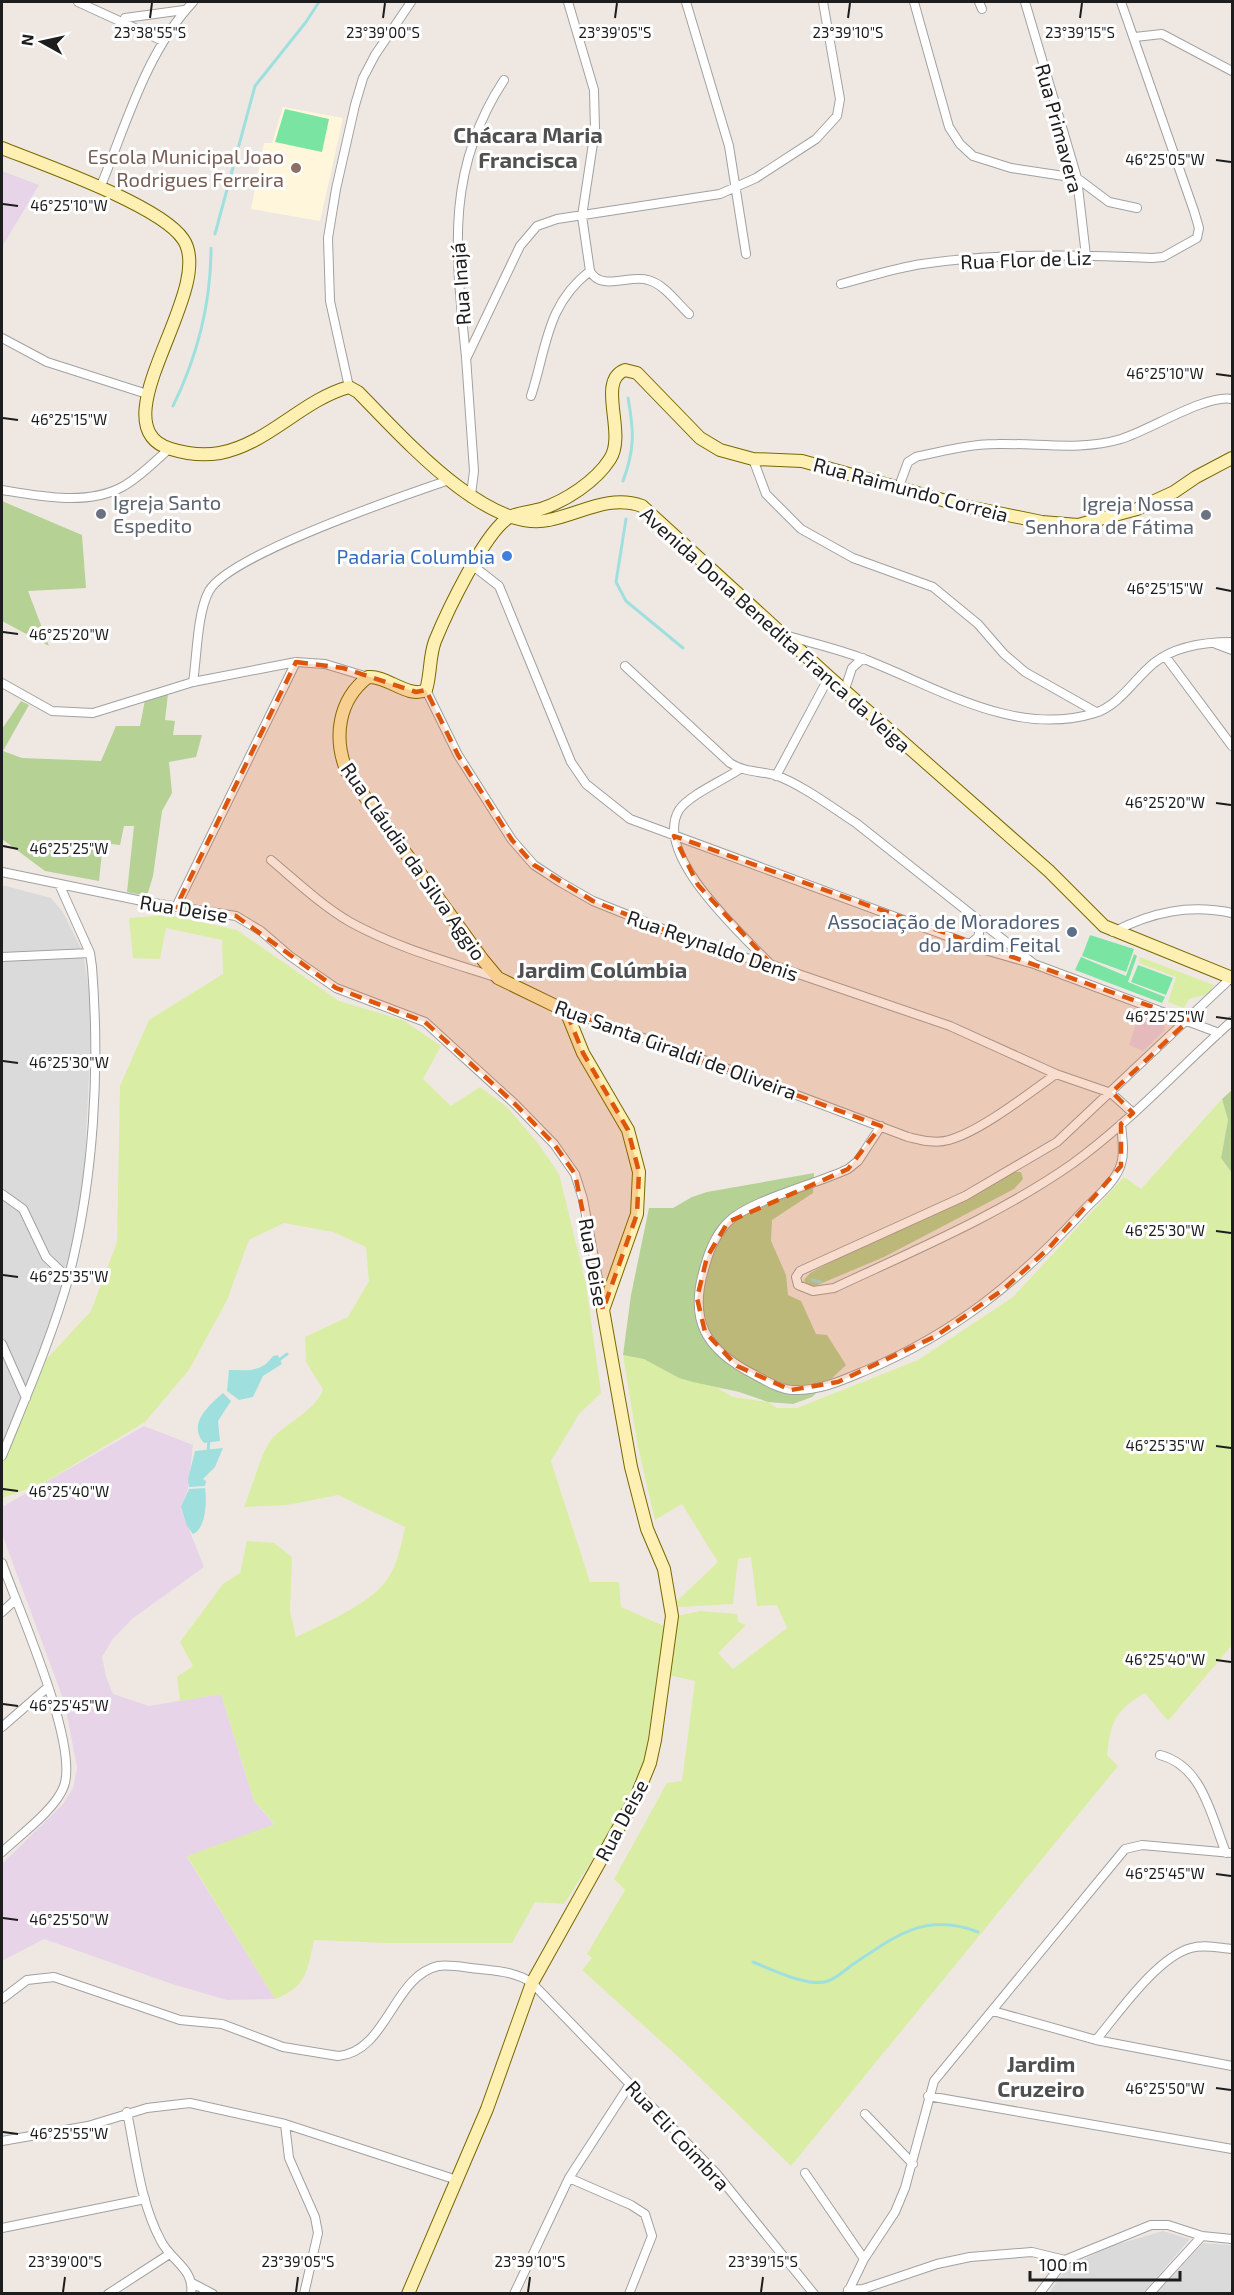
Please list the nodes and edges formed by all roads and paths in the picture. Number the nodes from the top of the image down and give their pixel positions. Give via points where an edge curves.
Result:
1 (78, 2) edge
2 (193, 2) edge
3 (411, 2) edge
4 (686, 2) edge
5 (823, 2) edge
6 (914, 2) edge
7 (1025, 2) edge
8 (1121, 2) edge
9 (569, 3) edge
10 (185, 10) junction
11 (125, 18) dead end
12 (1135, 37) junction
13 (163, 41) junction
14 (1233, 71) edge
15 (504, 80) dead end
16 (2, 148) edge
17 (1077, 178) junction
18 (100, 188) junction
19 (736, 188) junction
20 (1137, 208) dead end
21 (582, 216) junction
22 (746, 254) dead end
23 (1086, 256) junction
24 (590, 271) junction
25 (842, 284) dead end
26 (688, 314) dead end
27 (2, 338) edge
28 (466, 359) junction
29 (349, 387) junction
30 (147, 394) junction
31 (531, 396) dead end
32 (1233, 399) edge
33 (169, 448) junction
34 (1233, 458) edge
35 (753, 459) junction
36 (449, 480) junction
37 (898, 489) junction
38 (2, 490) edge
39 (471, 495) junction
40 (509, 517) junction
41 (472, 565) junction
42 (782, 634) junction
43 (1233, 642) edge
44 (1213, 643) junction
45 (1233, 650) edge
46 (1165, 656) junction
47 (863, 658) junction
48 (296, 662) junction
49 (625, 666) dead end
50 (368, 677) junction
51 (829, 677) junction
52 (193, 682) junction
53 (2, 683) edge
54 (844, 689) junction
55 (426, 690) junction
56 (1096, 712) junction
57 (1233, 746) edge
58 (740, 769) junction
59 (776, 776) junction
60 (674, 836) junction
61 (271, 860) dead end
62 (2, 872) edge
63 (59, 884) junction
64 (176, 907) junction
65 (1233, 913) edge
66 (981, 925) junction
67 (1113, 932) junction
68 (970, 944) junction
69 (90, 952) junction
70 (2, 957) edge
71 (1034, 964) junction
72 (772, 965) junction
73 (498, 978) junction
74 (1232, 978) edge
75 (566, 1011) junction
76 (1189, 1020) junction
77 (1233, 1021) edge
78 (1219, 1033) junction
79 (1056, 1074) junction
80 (1111, 1093) junction
81 (1133, 1113) junction
82 (1121, 1124) junction
83 (881, 1126) junction
84 (2, 1194) edge
85 (68, 1278) junction
86 (603, 1310) junction
87 (2, 1344) edge
88 (26, 1398) junction
89 (2, 1456) edge
90 (2, 1563) edge
91 (15, 1600) junction
92 (2, 1612) edge
93 (48, 1687) junction
94 (2, 1727) edge
95 (1160, 1755) dead end
96 (2, 1852) edge
97 (1229, 1853) edge
98 (1233, 1949) edge
99 (532, 1983) junction
100 (2, 1999) edge
101 (993, 2010) junction
102 (1096, 2040) junction
103 (1233, 2066) edge
104 (630, 2084) junction
105 (928, 2096) junction
106 (127, 2112) junction
107 (865, 2114) dead end
108 (285, 2124) junction
109 (2, 2141) edge
110 (1233, 2149) edge
111 (913, 2164) junction
112 (805, 2173) dead end
113 (569, 2178) junction
114 (457, 2180) junction
115 (145, 2199) junction
116 (2, 2228) edge
117 (1202, 2236) junction
118 (1233, 2239) edge
119 (168, 2255) junction
120 (864, 2259) junction
121 (1065, 2260) junction
122 (192, 2283) junction
123 (848, 2292) edge
124 (108, 2294) edge
125 (191, 2294) edge
126 (213, 2294) edge
127 (304, 2294) edge
128 (408, 2294) edge
129 (514, 2294) edge
130 (629, 2294) edge
131 (814, 2294) edge
132 (1039, 2294) edge
133 (1149, 2294) edge

1 - 13 street
2 - 10 street
3 - 29 street via 363,78 333,208 327,261 330,301
4 - 19 street via 729,146
5 - 19 street via 839,88 837,116 816,139
6 - 17 street via 949,127 960,144 973,156 990,163
7 - 17 street, Rua Primavera
8 - 12 street
9 - 21 street via 596,108
10 - 11 street
10 - 13 street
12 - 14 street via 1162,34
12 - 23 street, Rua Flor de Liz via 1198,234 1192,243 1162,256
13 - 18 street
15 - 28 street, Rua Inajá via 476,137 458,210 456,263
16 - 18 street
17 - 20 street via 1109,202
17 - 23 street, Rua Primavera
18 - 30 street via 176,230 190,253 186,290
19 - 21 street via 720,194
19 - 22 street
21 - 24 street
21 - 28 street via 546,221 527,235
23 - 25 street, Rua Flor de Liz via 963,259 920,264
24 - 26 street via 606,282 649,280
24 - 31 street via 573,284 552,320
27 - 30 street via 47,362
28 - 39 street, Rua Inajá via 474,471
29 - 33 street via 328,395 238,448 199,454
29 - 36 street, Avenida Dona Benedita Franca da Veiga
30 - 33 street via 148,430 154,440
32 - 37 street via 1213,400 1099,444 994,444 916,457 908,462
33 - 38 street via 132,481 107,494 72,497
34 - 37 street, Rua Raimundo Correia via 1160,500 1078,525 1042,522
35 - 37 street, Rua Raimundo Correia via 802,461
35 - 40 street, Rua Raimundo Correia via 709,445 633,371 620,372 612,384 618,432 610,460 572,494 542,509
35 - 56 street via 766,494 801,529 853,558 933,588 978,624 1025,672
36 - 39 street, Avenida Dona Benedita Franca da Veiga
36 - 52 street via 396,497 284,544 219,580 209,591 203,608
39 - 40 street, Avenida Dona Benedita Franca da Veiga
40 - 41 street
40 - 42 street, Avenida Dona Benedita Franca da Veiga via 534,522 549,520 614,501 642,506
41 - 55 street via 435,641
41 - 60 street via 500,586 571,762 586,784 630,819
42 - 47 street
42 - 51 street, Avenida Dona Benedita Franca da Veiga
43 - 44 street
44 - 45 street
44 - 46 street via 1179,649
46 - 56 street via 1107,707
46 - 57 street
47 - 54 street via 852,668
47 - 56 street via 939,693 1015,717 1036,720
48 - 50 street via 325,664
48 - 52 street
48 - 64 street
49 - 58 street via 714,751
50 - 55 street via 416,692
50 - 73 street, Rua Cláudia da Silva Aggio via 352,691 342,715 339,744 347,772
51 - 54 street, Avenida Dona Benedita Franca da Veiga
51 - 59 street
52 - 53 street via 93,713 70,714 52,711
54 - 67 street, Avenida Dona Benedita Franca da Veiga
55 - 72 street, Rua Reynaldo Denis via 486,802 534,865 593,901 710,948
58 - 59 street
58 - 60 street via 686,802 678,812
59 - 66 street via 856,824
60 - 68 street
60 - 72 street via 698,885
61 - 73 street, Rua Santa Giraldi de Oliveira via 349,921 411,950
62 - 63 street, Rua Deise
63 - 64 street, Rua Deise
63 - 69 street
64 - 86 street, Rua Deise via 236,916 248,922 336,988 425,1022 474,1065 554,1144 575,1174
65 - 67 street via 1213,909 1164,911
66 - 68 street via 978,937
66 - 71 street
67 - 74 street, Avenida Dona Benedita Franca da Veiga
68 - 71 street
69 - 70 street
69 - 85 street via 94,986 93,1108 88,1171
71 - 76 street
72 - 79 street, Rua Reynaldo Denis via 950,1026
73 - 75 street, Rua Santa Giraldi de Oliveira
74 - 76 street
75 - 83 street, Rua Santa Giraldi de Oliveira
75 - 86 street via 583,1053 628,1130 639,1172 637,1214
76 - 78 street
76 - 80 street
77 - 78 street
78 - 81 street
79 - 80 street, Rua Reynaldo Denis
79 - 83 street, Rua Santa Giraldi de Oliveira via 1020,1100 948,1140 930,1142
80 - 81 street, Rua Reynaldo Denis
80 - 82 street via 1057,1142 1033,1158 965,1196 811,1265 796,1277 798,1285 813,1291 834,1288 987,1216 1072,1164
81 - 82 street
82 - 83 street via 1122,1156 1115,1175 1049,1248 1004,1289 936,1336 848,1378 814,1389 790,1390 737,1366 705,1332 698,1317 697,1298 707,1257 728,1222 744,1211 848,1169 858,1161
84 - 85 street via 22,1209 46,1257
85 - 88 street
86 - 99 street, Rua Deise via 631,1467 670,1594 670,1642 655,1740 637,1795
87 - 88 street
88 - 89 street
90 - 91 street
91 - 92 street
91 - 93 street
93 - 94 street
93 - 96 street via 66,1758 64,1786 51,1806
95 - 97 street via 1189,1769
97 - 101 street via 1130,1846
98 - 102 street via 1200,1946 1170,1958
99 - 100 street via 518,1975 499,1972 440,1966 429,1970 414,1981 362,2045 338,2056 283,2047 222,2024 180,2020 54,1977 27,1980
99 - 104 street, Rua Eli Coimbra
99 - 114 street, Rua Deise via 488,2109
101 - 102 street
101 - 105 street via 949,2060
102 - 103 street
104 - 113 street
104 - 131 street, Rua Eli Coimbra via 716,2172
105 - 110 street
105 - 111 street
106 - 108 street via 190,2103
106 - 109 street via 88,2126
106 - 115 street
107 - 111 street
108 - 114 street
108 - 127 street via 289,2157 318,2233
111 - 120 street via 895,2212
112 - 120 street
113 - 129 street
113 - 130 street via 645,2214 652,2236
114 - 128 street, Rua Deise
115 - 116 street
115 - 119 street
117 - 118 street
117 - 121 street via 1168,2225 1151,2225
117 - 133 street
119 - 122 street via 186,2268
119 - 124 street
120 - 123 street
121 - 123 street via 1032,2253 970,2257
121 - 132 street
122 - 125 street
122 - 126 street

